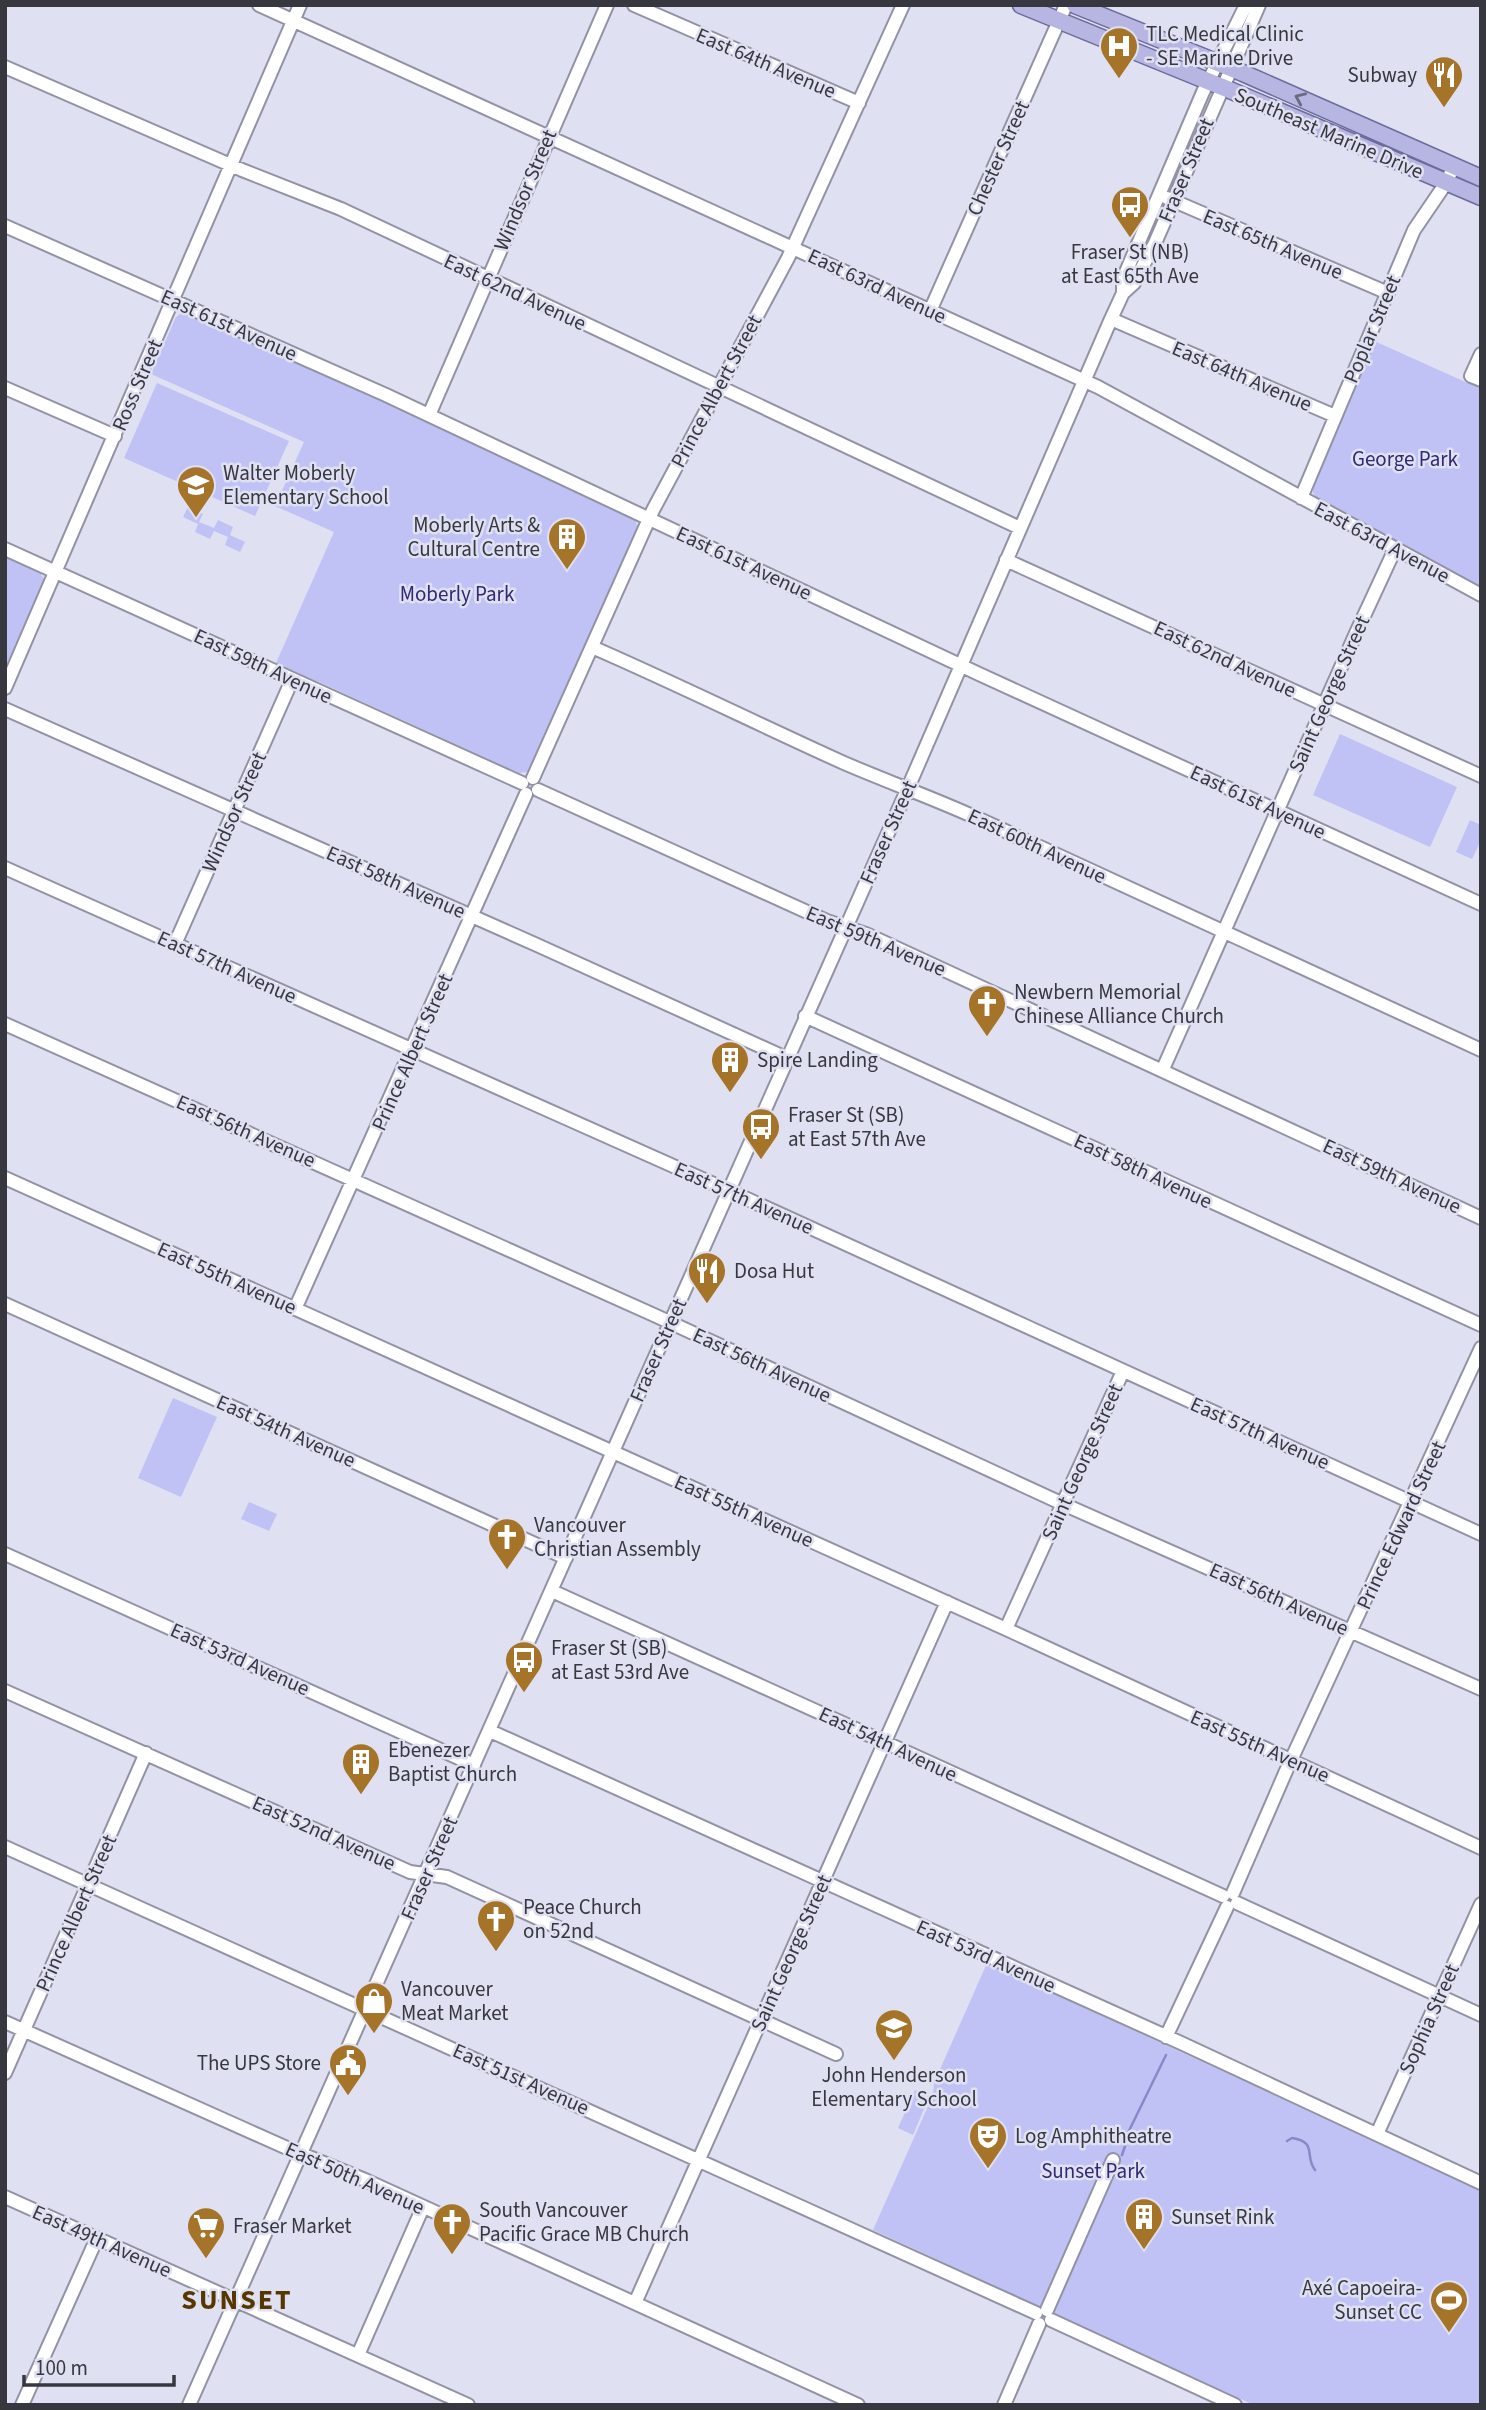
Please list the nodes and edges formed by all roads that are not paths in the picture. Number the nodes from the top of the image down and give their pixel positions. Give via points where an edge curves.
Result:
1 (259, 5) edge
2 (300, 5) edge
3 (607, 5) edge
4 (634, 5) edge
5 (903, 5) edge
6 (1021, 5) edge
7 (1066, 5) edge
8 (1075, 5) edge
9 (1246, 5) edge
10 (1259, 5) edge
11 (293, 20) junction
12 (1060, 22) junction
13 (1224, 66) junction
14 (5, 67) edge
15 (1215, 85) junction
16 (859, 103) junction
17 (548, 136) junction
18 (230, 164) junction
19 (1454, 166) junction
20 (1481, 178) edge
21 (1446, 183) junction
22 (1159, 194) junction
23 (1481, 197) edge
24 (1173, 201) junction
25 (5, 226) edge
26 (792, 248) junction
27 (487, 279) junction
28 (1123, 293) junction
29 (1388, 293) junction
30 (173, 300) junction
31 (930, 311) junction
32 (1111, 319) junction
33 (1481, 354) edge
34 (1476, 378) edge
35 (1083, 381) junction
36 (718, 386) junction
37 (5, 388) edge
38 (429, 415) junction
39 (1335, 416) junction
40 (115, 436) junction
41 (1301, 498) junction
42 (649, 519) junction
43 (1020, 528) junction
44 (5, 549) edge
45 (1395, 549) junction
46 (1006, 560) junction
47 (56, 571) junction
48 (1481, 595) edge
49 (592, 647) junction
50 (961, 665) junction
51 (292, 680) junction
52 (5, 688) edge
53 (1324, 705) junction
54 (5, 709) edge
55 (1481, 776) edge
56 (530, 786) junction
57 (908, 788) junction
58 (234, 810) junction
59 (1276, 811) junction
60 (5, 868) edge
61 (1481, 904) edge
62 (472, 916) junction
63 (846, 927) junction
64 (1223, 932) junction
65 (176, 944) junction
66 (805, 1016) junction
67 (5, 1024) edge
68 (412, 1050) junction
69 (1481, 1051) edge
70 (786, 1058) junction
71 (1163, 1069) junction
72 (5, 1178) edge
73 (355, 1179) junction
74 (728, 1190) junction
75 (1481, 1217) edge
76 (5, 1304) edge
77 (295, 1309) junction
78 (670, 1323) junction
79 (1481, 1325) edge
80 (1481, 1349) edge
81 (1123, 1371) junction
82 (1476, 1373) edge
83 (613, 1452) junction
84 (1411, 1503) junction
85 (1063, 1504) junction
86 (1481, 1534) edge
87 (5, 1553) edge
88 (566, 1558) junction
89 (552, 1591) junction
90 (947, 1602) junction
91 (1006, 1629) junction
92 (1352, 1632) junction
93 (1481, 1689) edge
94 (5, 1690) edge
95 (490, 1731) junction
96 (884, 1742) junction
97 (146, 1753) junction
98 (1292, 1759) junction
99 (474, 1765) junction
100 (5, 1847) edge
101 (1481, 1848) edge
102 (427, 1873) junction
103 (823, 1882) junction
104 (88, 1884) junction
105 (1230, 1900) junction
106 (1481, 1904) edge
107 (1439, 1996) junction
108 (366, 2008) junction
109 (1481, 2015) edge
110 (761, 2021) junction
111 (5, 2022) edge
112 (24, 2030) junction
113 (1166, 2037) junction
114 (836, 2054) dead end
115 (5, 2073) edge
116 (1377, 2134) junction
117 (302, 2154) junction
118 (699, 2160) junction
119 (1113, 2160) dead end
120 (1481, 2183) edge
121 (5, 2197) edge
122 (423, 2207) junction
123 (97, 2238) junction
124 (237, 2300) junction
125 (635, 2303) junction
126 (1043, 2317) junction
127 (358, 2355) junction
128 (22, 2405) edge
129 (189, 2405) edge
130 (468, 2405) edge
131 (858, 2405) edge
132 (1004, 2405) edge
133 (1235, 2405) edge

1 - 11 street, East 63rd Avenue
2 - 11 street, Ross Street
3 - 17 street, Windsor Street
4 - 16 street, East 64th Avenue
5 - 16 street, Prince Albert Street
6 - 12 main road, Southeast Marine Drive
7 - 12 street, Chester Street
8 - 13 main road, Southeast Marine Drive
9 - 13 street, Fraser Street
10 - 13 street, Fraser Street
11 - 17 street, East 63rd Avenue
11 - 18 street, Ross Street
12 - 15 main road, Southeast Marine Drive
12 - 31 street, Chester Street
13 - 15 street, Fraser Street
19 -> 13 main road, Southeast Marine Drive
14 - 18 street, East 62nd Avenue
15 - 21 main road, Southeast Marine Drive
15 - 22 street, Fraser Street
15 - 24 street, Fraser Street
16 - 26 street, Prince Albert Street
17 - 26 street, East 63rd Avenue
17 - 27 street, Windsor Street
18 - 27 street, East 62nd Avenue via 341,209
18 - 30 street, Ross Street
19 - 20 main road, Southeast Marine Drive
19 - 21 street, Poplar Street
21 - 23 main road, Southeast Marine Drive
21 - 29 street, Poplar Street via 1414,230
22 - 24 street, East 65th Avenue
22 - 28 street, Fraser Street via 1122,279
24 - 28 street, Fraser Street via 1134,283
24 - 29 street, East 65th Avenue
25 - 30 street, East 61st Avenue
26 - 31 street, East 63rd Avenue
26 - 36 street, Prince Albert Street
27 - 36 street, East 62nd Avenue
27 - 38 street, Windsor Street
28 - 32 street, Fraser Street
29 - 39 street, Poplar Street
30 - 38 street, East 61st Avenue
30 - 40 street, Ross Street
31 - 35 street, East 63rd Avenue
32 - 35 street, Fraser Street
32 - 39 street, East 64th Avenue
33 - 34 street
35 - 41 street, East 63rd Avenue
35 - 43 street, Fraser Street
36 - 42 street, Prince Albert Street
36 - 43 street, East 62nd Avenue
37 - 40 street
38 - 42 street, East 61st Avenue
39 - 41 street, Poplar Street
40 - 47 street, Ross Street
41 - 45 street, East 63rd Avenue
42 - 49 street, Prince Albert Street
42 - 50 street, East 61st Avenue
43 - 46 street, Fraser Street
44 - 47 street, East 59th Avenue
45 - 48 street, East 63rd Avenue
45 - 53 street, Saint George Street
46 - 50 street, Fraser Street
46 - 53 street, East 62nd Avenue
47 - 51 street, East 59th Avenue
47 - 52 street, Ross Street
49 - 56 street, Prince Albert Street
49 - 57 street, East 60th Avenue
50 - 57 street, Fraser Street
50 - 59 street, East 61st Avenue
51 - 56 street, East 59th Avenue
51 - 58 street, Windsor Street
53 - 55 street, East 62nd Avenue
53 - 59 street, Saint George Street
54 - 58 street, East 58th Avenue
56 - 62 street, Prince Albert Street
56 - 63 street, East 59th Avenue
57 - 63 street, Fraser Street
57 - 64 street, East 60th Avenue
58 - 62 street, East 58th Avenue
58 - 65 street, Windsor Street
59 - 61 street, East 61st Avenue
59 - 64 street, Saint George Street
60 - 65 street, East 57th Avenue
62 - 68 street, Prince Albert Street
62 - 70 street, East 58th Avenue
63 - 66 street, Fraser Street
63 - 71 street, East 59th Avenue
64 - 69 street, East 60th Avenue
64 - 71 street, Saint George Street
65 - 68 street, East 57th Avenue
66 - 70 street, Fraser Street
66 - 79 street, East 58th Avenue
67 - 73 street, East 56th Avenue
68 - 73 street, Prince Albert Street
68 - 74 street, East 57th Avenue
70 - 74 street, Fraser Street
71 - 75 street, East 59th Avenue
72 - 77 street, East 55th Avenue
73 - 77 street, Prince Albert Street
73 - 78 street, East 56th Avenue
74 - 78 street, Fraser Street
74 - 81 street, East 57th Avenue
76 - 88 street, East 54th Avenue
77 - 83 street, East 55th Avenue
78 - 83 street, Fraser Street
78 - 85 street, East 56th Avenue
80 - 82 street, Prince Edward Street
81 - 84 street, East 57th Avenue
81 - 85 street, Saint George Street
82 - 84 street, Prince Edward Street
83 - 88 street, Fraser Street
83 - 90 street, East 55th Avenue
84 - 86 street, East 57th Avenue
84 - 92 street, Prince Edward Street
85 - 91 street, Saint George Street
85 - 92 street, East 56th Avenue
87 - 99 street, East 53rd Avenue
88 - 89 street, Fraser Street
89 - 95 street, Fraser Street
89 - 96 street, East 54th Avenue
90 - 91 street, East 55th Avenue
90 - 96 street, Saint George Street
91 - 98 street, East 55th Avenue
92 - 93 street, East 56th Avenue
92 - 98 street, Prince Edward Street
94 - 97 street, East 52nd Avenue
95 - 99 street, Fraser Street
95 - 103 street, East 53rd Avenue
96 - 103 street, Saint George Street
96 - 105 street, East 54th Avenue
97 - 102 street, East 52nd Avenue via 410,1872
97 - 104 street, Prince Albert Street
98 - 101 street, East 55th Avenue
98 - 105 street, Prince Edward Street
99 - 102 street, Fraser Street
100 - 104 street, East 51st Avenue
102 - 108 street, Fraser Street
102 - 110 street, East 52nd Avenue via 447,1877
103 - 110 street, Saint George Street
103 - 113 street, East 53rd Avenue
104 - 108 street, East 51st Avenue
104 - 112 street, Prince Albert Street
105 - 107 street, East 54th Avenue
105 - 113 street, Prince Edward Street
106 - 107 street, Sophia Street
107 - 109 street, East 54th Avenue
107 - 116 street, Sophia Street
108 - 117 street, Fraser Street
108 - 118 street, East 51st Avenue
110 - 114 street, East 52nd Avenue
110 - 118 street, Saint George Street
111 - 112 street, East 50th Avenue
112 - 115 street, Prince Albert Street
112 - 117 street, East 50th Avenue
113 - 116 street, East 53rd Avenue
116 - 120 street, East 53rd Avenue
117 - 122 street, East 50th Avenue
117 - 124 street, Fraser Street
118 - 125 street, Saint George Street
118 - 126 street, East 51st Avenue
119 - 126 street
121 - 123 street, East 49th Avenue
122 - 125 street, East 50th Avenue
122 - 127 street
123 - 124 street, East 49th Avenue
123 - 128 street
124 - 127 street, East 49th Avenue
124 - 129 street, Fraser Street
125 - 131 street, East 50th Avenue
126 - 132 street
126 - 133 street, East 51st Avenue
127 - 130 street, East 49th Avenue

